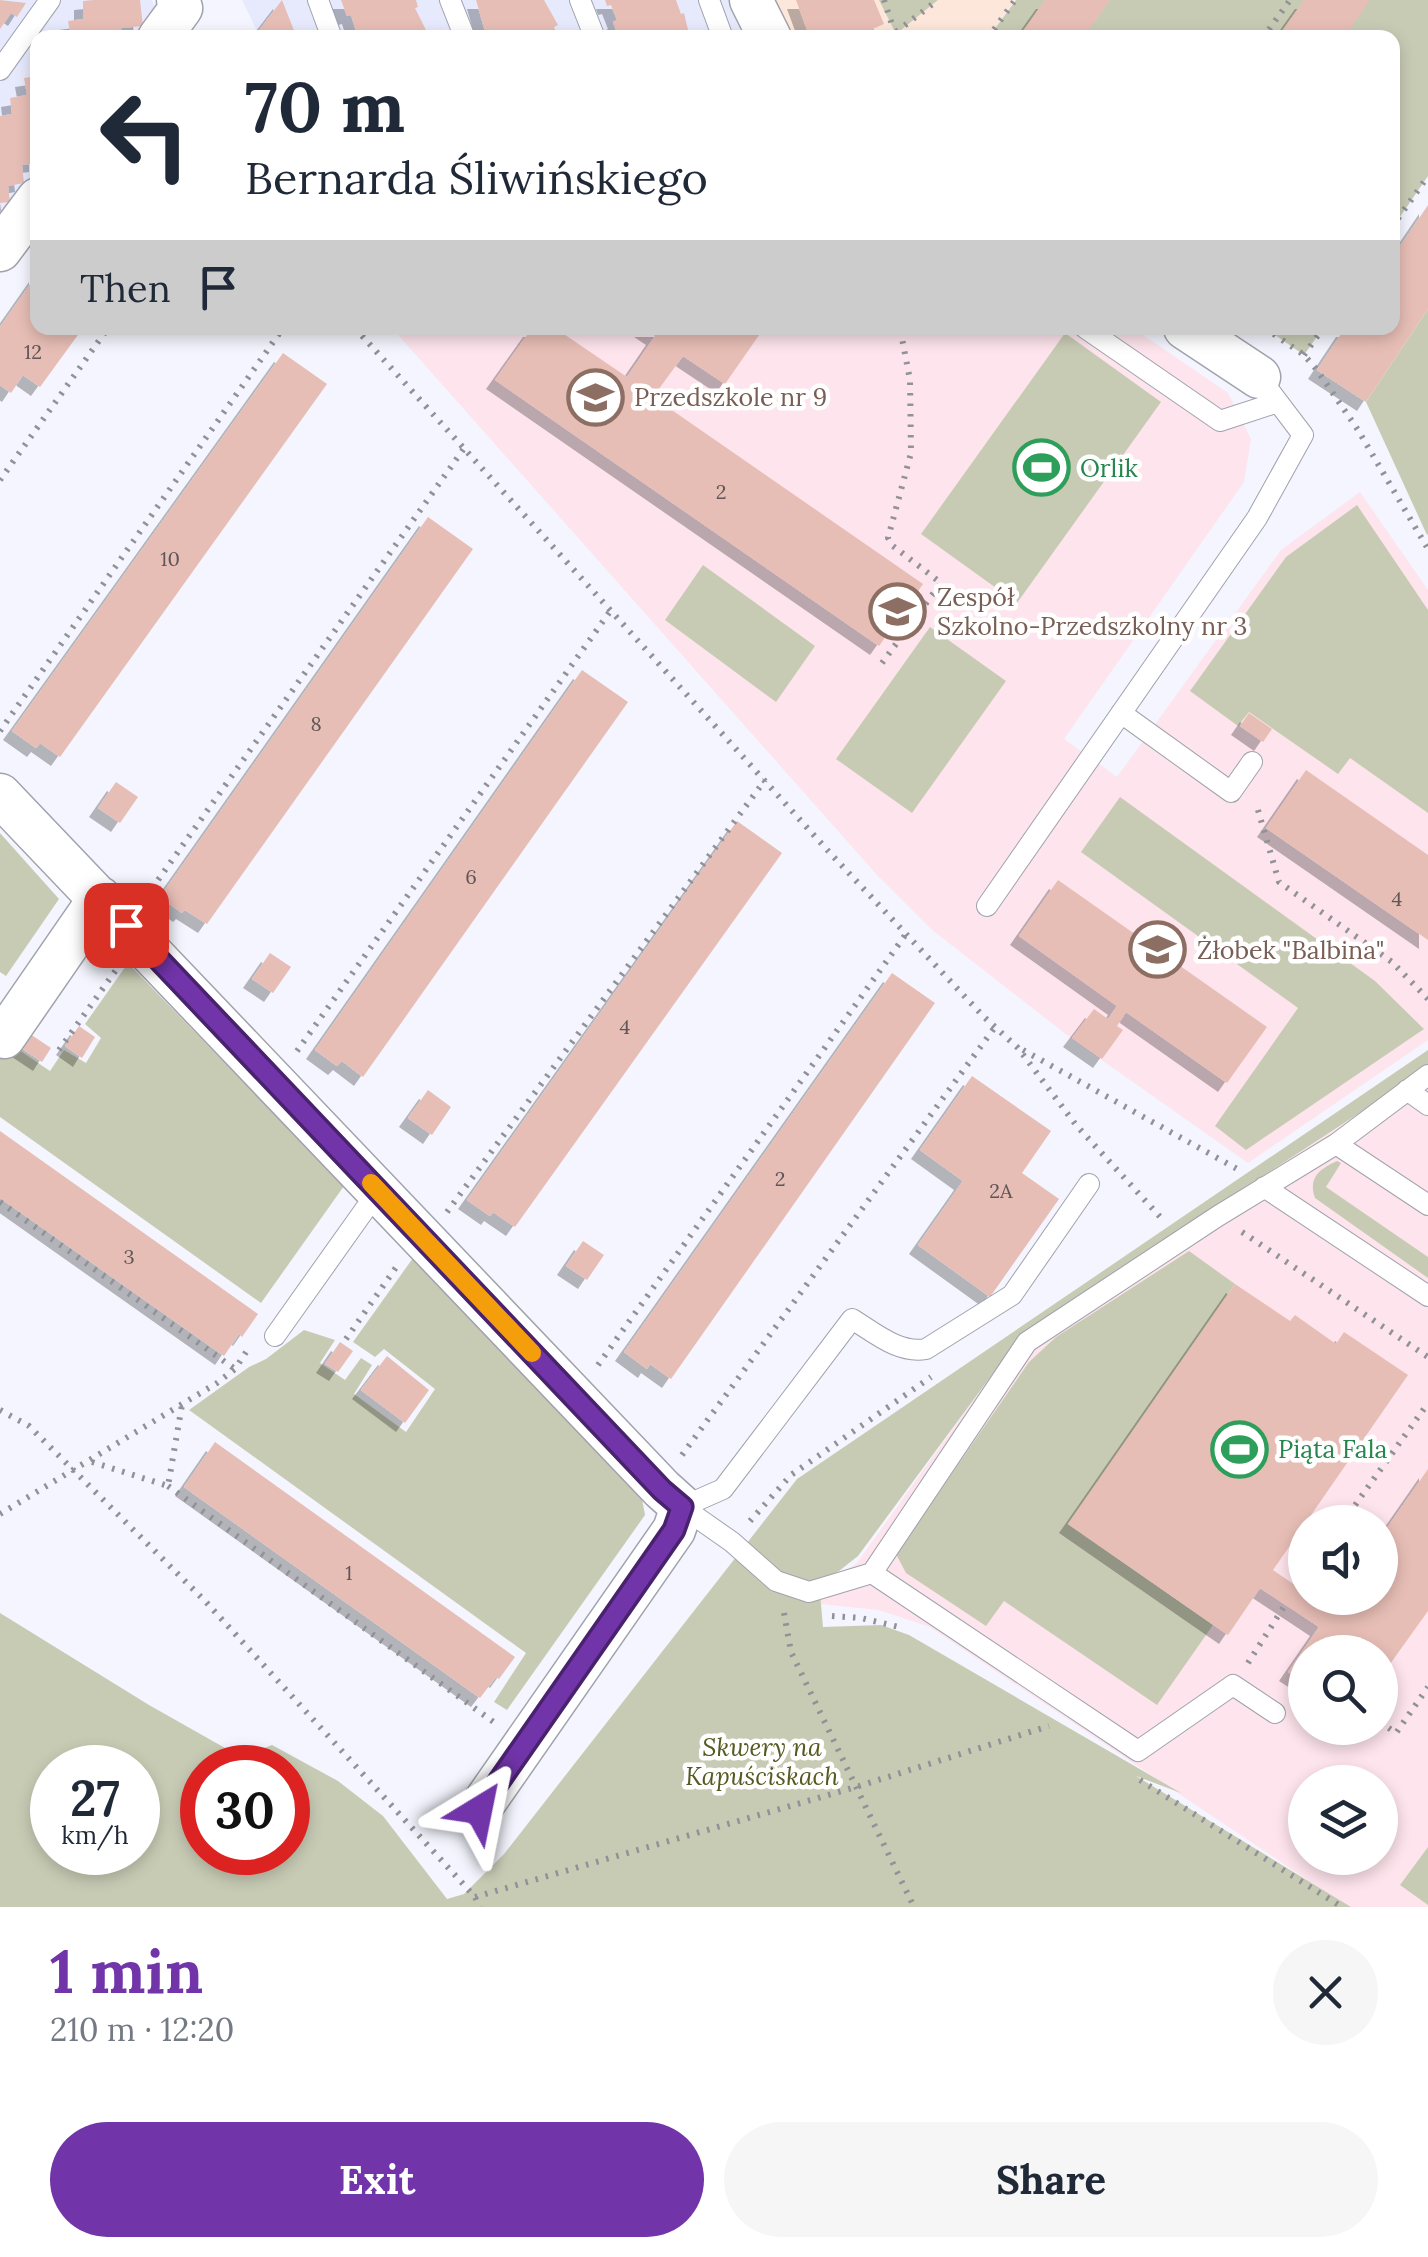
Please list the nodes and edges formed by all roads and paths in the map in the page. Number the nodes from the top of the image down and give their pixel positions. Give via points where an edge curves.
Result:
1 (50, 0) edge
2 (318, 0) edge
3 (450, 0) edge
4 (580, 0) edge
5 (709, 0) edge
6 (750, 0) edge
7 (884, 0) edge
8 (938, 0) edge
9 (1015, 0) edge
10 (1290, 0) edge
11 (329, 30) edge
12 (461, 30) edge
13 (592, 30) edge
14 (720, 30) edge
15 (766, 30) edge
16 (892, 30) edge
17 (900, 30) edge
18 (994, 30) edge
19 (1269, 30) edge
20 (0, 70) edge
21 (1428, 176) edge
22 (30, 211) edge
23 (1400, 216) edge
24 (0, 250) edge
25 (103, 335) edge
26 (278, 335) edge
27 (361, 335) edge
28 (901, 335) edge
29 (1095, 335) edge
30 (1195, 335) edge
31 (1276, 335) edge
32 (1318, 335) edge
33 (1304, 355) junction
34 (1269, 390) junction
35 (465, 447) junction
36 (0, 480) edge
37 (1428, 549) edge
38 (610, 610) junction
39 (882, 663) dead end
40 (1121, 713) junction
41 (0, 731) edge
42 (1252, 762) dead end
43 (765, 780) junction
44 (0, 795) edge
45 (1258, 810) dead end
46 (119, 904) junction
47 (987, 906) dead end
48 (906, 934) junction
49 (119, 966) dead end
50 (1428, 999) edge
51 (994, 1027) junction
52 (4, 1037) dead end
53 (1018, 1048) junction
54 (58, 1050) dead end
55 (287, 1064) dead end
56 (1428, 1075) edge
57 (1407, 1090) junction
58 (1428, 1104) edge
59 (1336, 1144) junction
60 (1090, 1184) dead end
61 (1229, 1184) dead end
62 (1264, 1187) junction
63 (378, 1191) junction
64 (0, 1202) edge
65 (1428, 1205) edge
66 (1218, 1216) junction
67 (441, 1221) dead end
68 (1167, 1224) dead end
69 (401, 1260) dead end
70 (1428, 1296) edge
71 (265, 1338) joint
72 (346, 1339) dead end
73 (1428, 1357) edge
74 (235, 1368) junction
75 (941, 1370) dead end
76 (589, 1378) dead end
77 (1428, 1403) edge
78 (182, 1404) junction
79 (0, 1410) edge
80 (90, 1462) junction
81 (77, 1470) junction
82 (168, 1486) junction
83 (677, 1488) junction
84 (1355, 1505) edge
85 (0, 1514) edge
86 (732, 1542) junction
87 (872, 1574) junction
88 (771, 1605) dead end
89 (1286, 1605) dead end
90 (823, 1616) dead end
91 (906, 1628) dead end
92 (1233, 1684) junction
93 (1428, 1687) edge
94 (1275, 1713) dead end
95 (1040, 1714) dead end
96 (1398, 1730) edge
97 (507, 1732) dead end
98 (1128, 1772) dead end
99 (856, 1787) junction
100 (479, 1810) dead end
101 (475, 1897) junction
102 (480, 1907) edge
103 (914, 1907) edge
104 (1342, 1907) edge

1 - 20 lane
2 - 11 lane
3 - 12 lane
4 - 13 lane
5 - 14 lane
6 - 15 street
7 - 16 path
8 - 17 path
9 - 18 path
10 - 19 path
21 - 23 path
22 - 24 street
25 - 36 path
26 - 41 path
27 - 35 path
28 - 39 path via 911,453 888,538 941,583
29 - 34 lane via 1220,421
30 - 34 street
31 - 33 path
32 - 33 path
33 - 37 path via 1358,430
34 - 40 lane via 1304,434 1257,518
35 - 38 path
35 - 46 path
38 - 43 path
38 - 55 path
40 - 42 lane via 1231,792
40 - 47 lane
43 - 48 path
43 - 67 path
44 - 46 street
45 - 50 path via 1280,882 1392,962
46 - 52 street
46 - 63 street
48 - 51 path
48 - 76 path
49 - 54 path
51 - 53 path
51 - 83 path
53 - 61 path via 1244,1174
53 - 68 path via 1076,1126
56 - 57 lane
57 - 58 lane
57 - 59 lane
59 - 62 lane
59 - 65 lane
60 - 83 lane via 1012,1295 926,1350 896,1346 852,1319 723,1489
62 - 66 lane
62 - 70 lane
63 - 71 lane
63 - 83 street via 662,1490
64 - 74 path
66 - 73 path
66 - 87 lane via 1026,1342
69 - 72 path
71 - 74 path
74 - 78 path
75 - 86 path via 791,1475
77 - 84 path
78 - 80 path
78 - 82 path
79 - 81 path via 29,1426
80 - 81 path
80 - 82 path
81 - 85 path
81 - 101 path
82 - 97 path
83 - 86 lane
83 - 100 street via 674,1530
86 - 87 lane via 776,1580 809,1592
87 - 92 lane via 1138,1752
88 - 99 path via 786,1614 791,1652
89 - 92 path
90 - 91 path
92 - 94 lane
93 - 96 path
95 - 99 path via 1056,1724
98 - 104 path
99 - 101 path
99 - 103 path
101 - 102 path

